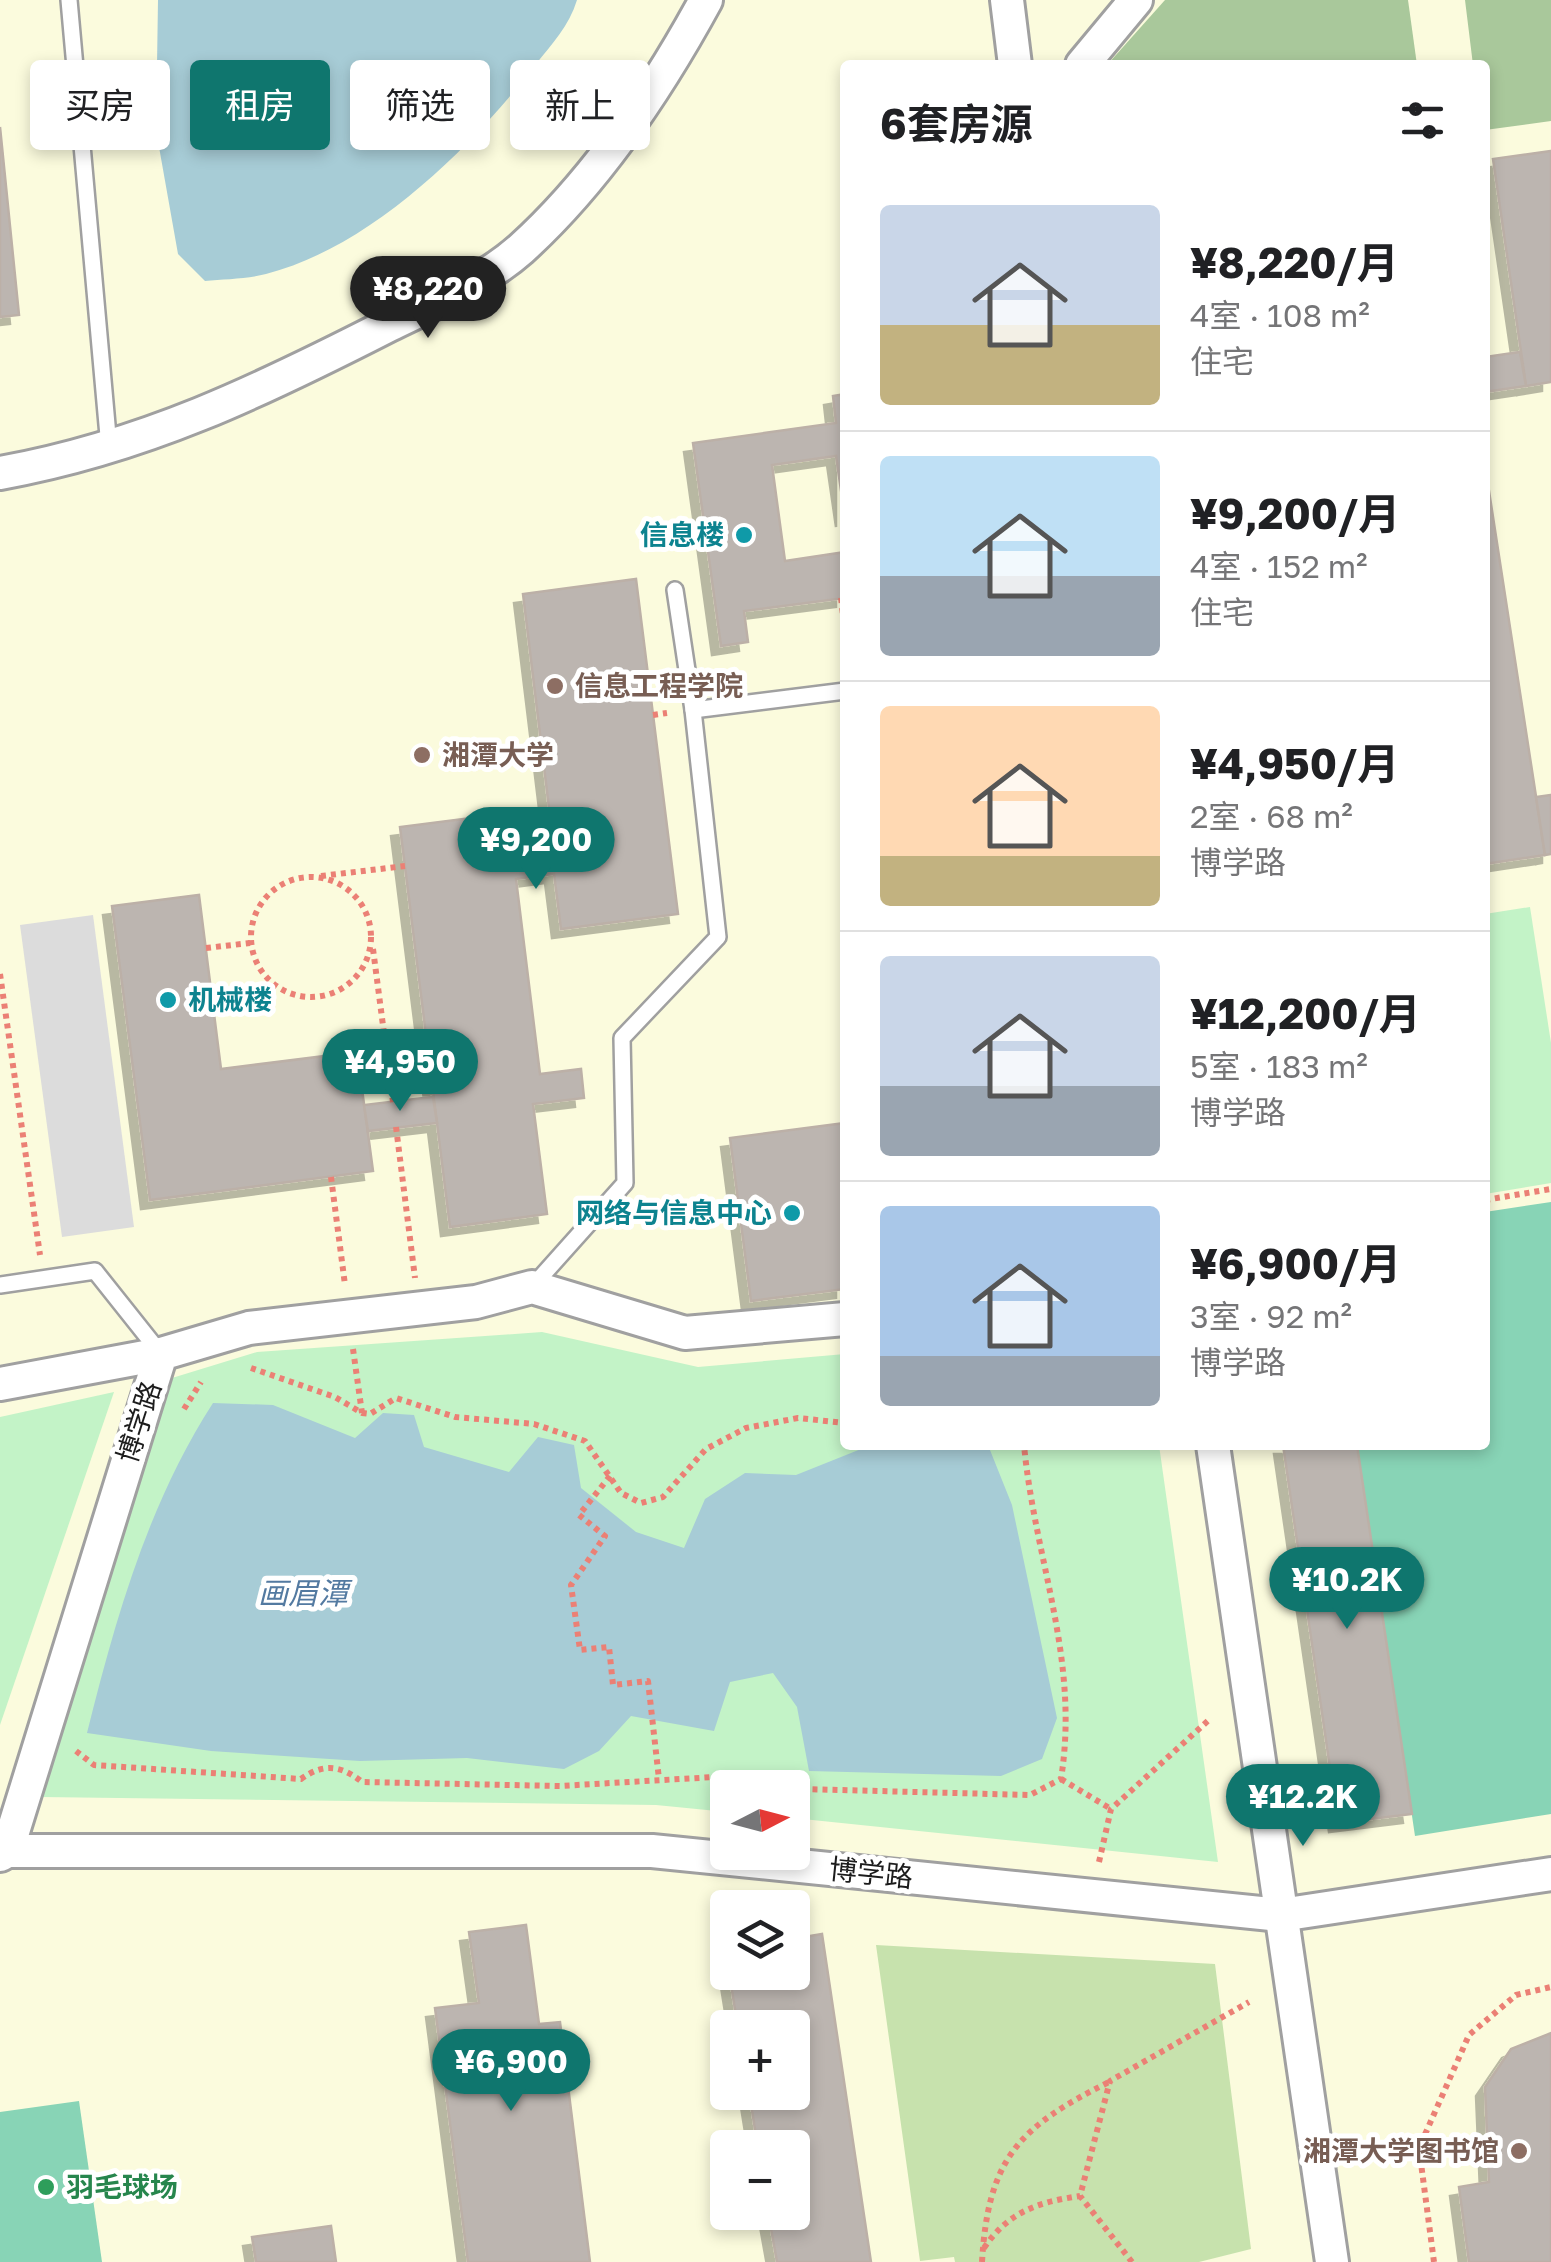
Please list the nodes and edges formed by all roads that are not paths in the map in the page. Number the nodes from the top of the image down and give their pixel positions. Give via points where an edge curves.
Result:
1 (69, 0) edge
2 (706, 0) edge
3 (1008, 0) edge
4 (1136, 0) edge
5 (1014, 60) edge
6 (1086, 60) edge
7 (110, 447) junction
8 (0, 474) edge
9 (674, 590) dead end
10 (840, 692) edge
11 (693, 710) junction
12 (0, 1285) edge
13 (532, 1288) junction
14 (840, 1319) edge
15 (161, 1354) junction
16 (0, 1384) edge
17 (1214, 1450) edge
18 (4, 1853) edge
19 (1551, 1874) edge
20 (1281, 1915) junction
21 (1332, 2262) edge

1 - 7 lane
2 - 7 street via 667,71 576,191 518,252 434,303 242,400
3 - 5 street
4 - 6 street
7 - 8 street
9 - 11 lane
10 - 11 lane
11 - 13 lane via 718,936 622,1038 625,1183
12 - 15 lane via 95,1270
13 - 14 street via 686,1333
13 - 15 street, 博学路 via 350,1327 248,1328
15 - 16 street
15 - 18 street, 博学路
17 - 20 street
18 - 20 street, 博学路 via 652,1851
19 - 20 street, 博学路
20 - 21 street

